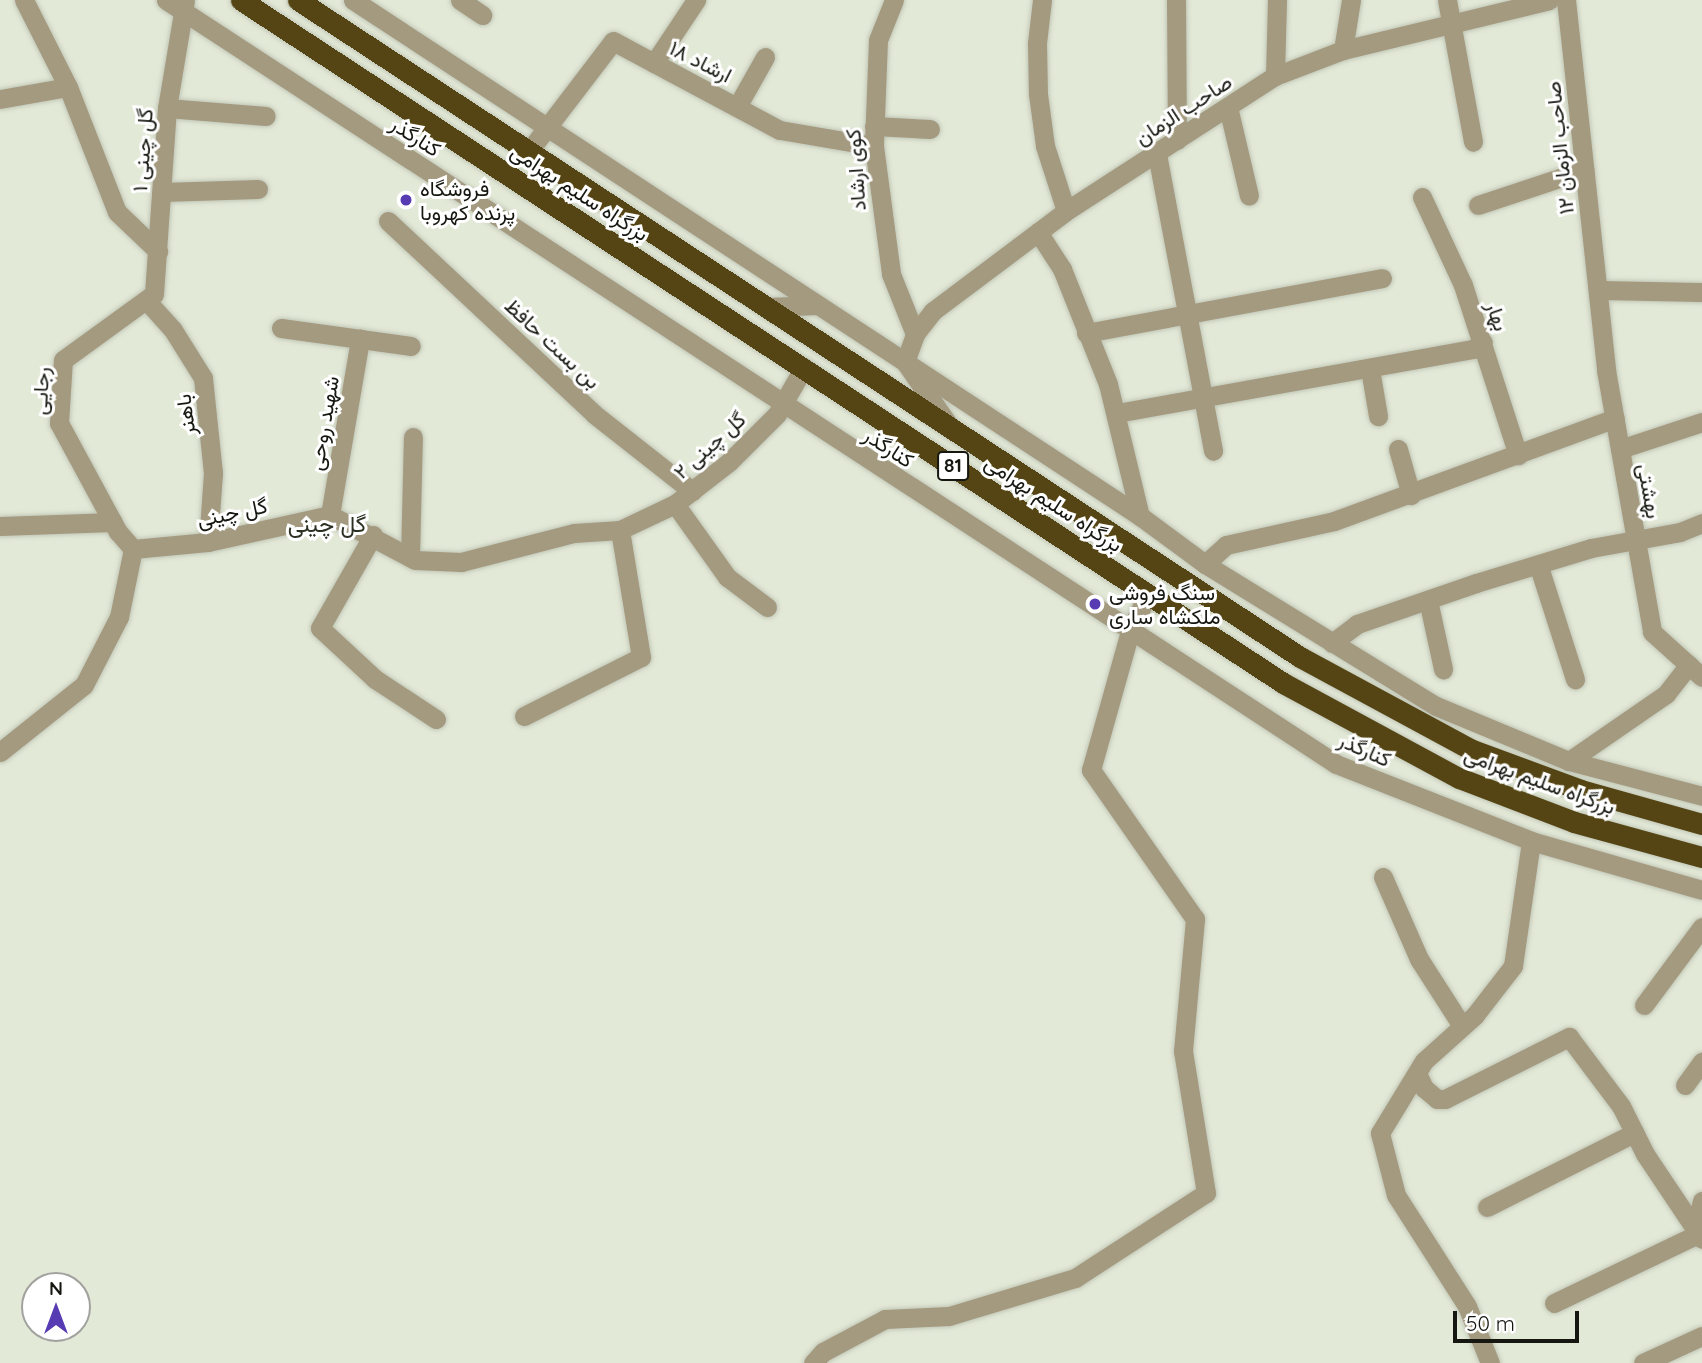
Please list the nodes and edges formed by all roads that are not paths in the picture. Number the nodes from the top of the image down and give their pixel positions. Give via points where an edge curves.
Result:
1 (24, 0) edge
2 (241, 0) edge
3 (353, 0) edge
4 (460, 0) edge
5 (696, 0) edge
6 (894, 0) edge
7 (1042, 0) edge
8 (1176, 0) edge
9 (1277, 0) edge
10 (1350, 0) edge
11 (1447, 0) edge
12 (1549, 0) edge
13 (1566, 0) edge
14 (307, 2) edge
15 (178, 3) edge
16 (482, 15) dead end
17 (1449, 26) junction
18 (1343, 50) junction
19 (765, 57) dead end
20 (654, 63) junction
21 (1275, 76) junction
22 (68, 87) junction
23 (0, 99) edge
24 (738, 105) junction
25 (1228, 107) junction
26 (167, 108) junction
27 (266, 116) dead end
28 (874, 126) junction
29 (546, 127) junction
30 (930, 129) dead end
31 (1177, 140) junction
32 (1473, 142) dead end
33 (874, 146) junction
34 (529, 151) junction
35 (1157, 154) junction
36 (1584, 170) junction
37 (258, 189) dead end
38 (162, 192) junction
39 (1249, 196) dead end
40 (1422, 197) dead end
41 (1478, 205) dead end
42 (1066, 211) junction
43 (388, 221) dead end
44 (1038, 232) junction
45 (158, 251) junction
46 (1382, 278) dead end
47 (1598, 290) junction
48 (1702, 292) edge
49 (146, 300) junction
50 (818, 305) junction
51 (768, 306) junction
52 (1187, 313) junction
53 (282, 328) dead end
54 (1086, 332) junction
55 (915, 334) junction
56 (360, 339) junction
57 (1483, 342) junction
58 (411, 346) dead end
59 (905, 362) junction
60 (804, 368) junction
61 (1370, 369) junction
62 (1204, 400) junction
63 (782, 405) junction
64 (1117, 413) junction
65 (1378, 416) dead end
66 (1615, 418) junction
67 (1702, 422) edge
68 (948, 425) junction
69 (413, 436) dead end
70 (1398, 449) dead end
71 (1620, 449) junction
72 (1213, 451) dead end
73 (1518, 455) junction
74 (692, 491) junction
75 (1411, 495) junction
76 (676, 505) junction
77 (330, 515) junction
78 (1140, 516) junction
79 (113, 522) junction
80 (1702, 523) edge
81 (0, 526) edge
82 (620, 530) junction
83 (373, 536) junction
84 (1635, 537) junction
85 (208, 542) junction
86 (133, 549) junction
87 (410, 557) junction
88 (1205, 564) junction
89 (1539, 567) junction
90 (1148, 594) junction
91 (1428, 600) junction
92 (768, 607) dead end
93 (1130, 631) junction
94 (1332, 643) junction
95 (1443, 669) dead end
96 (1695, 671) edge
97 (1575, 679) dead end
98 (524, 716) dead end
99 (436, 719) dead end
100 (0, 752) edge
101 (1569, 761) junction
102 (1702, 796) edge
103 (1702, 824) edge
104 (1531, 841) junction
105 (1702, 857) edge
106 (1383, 877) dead end
107 (1702, 890) edge
108 (1702, 927) edge
109 (1644, 1005) dead end
110 (1462, 1026) junction
111 (1702, 1062) edge
112 (1417, 1073) junction
113 (1685, 1085) dead end
114 (1634, 1133) junction
115 (1702, 1201) edge
116 (1487, 1207) dead end
117 (1699, 1234) edge
118 (1554, 1303) dead end
119 (1702, 1336) edge
120 (813, 1363) edge
121 (1490, 1363) edge
122 (1643, 1363) edge

1 - 22 street
2 - 60 highway, بزرگراه سلیم بهرامی / 81
3 - 29 street
4 - 16 street
5 - 20 street
6 - 28 street, کوی ارشاد via 878,40
7 - 42 street via 1038,94 1045,146
8 - 31 street
9 - 21 street
10 - 18 street
11 - 17 street
12 - 17 street, صاحب الزمان
13 - 36 street, صاحب الزمان ۱۲
14 - 34 highway, بزرگراه سلیم بهرامی / 81
15 - 26 street, گل چینی ۱
15 - 63 street, کنارگذر
17 - 18 street, صاحب الزمان
17 - 32 street
18 - 21 street, صاحب الزمان
19 - 24 street
20 - 24 street, ارشاد ۱۸
20 - 29 street, ارشاد ۱۸ via 613,41
21 - 25 street, صاحب الزمان
22 - 23 street
22 - 45 street via 117,212
24 - 33 street, ارشاد ۱۸ via 780,130
25 - 31 street, صاحب الزمان
25 - 39 street
26 - 27 street
26 - 38 street, گل چینی ۱
28 - 30 street
28 - 33 street, کوی ارشاد
29 - 34 street
29 - 50 street
31 - 35 street, صاحب الزمان
33 - 55 street, کوی ارشاد via 891,274
34 - 51 highway, بزرگراه سلیم بهرامی / 81
35 - 42 street, صاحب الزمان
35 - 52 street
36 - 41 street
36 - 47 street, صاحب الزمان ۱۲
37 - 38 street
38 - 45 street, گل چینی ۱
40 - 57 street, بهار via 1446,241
42 - 44 street, صاحب الزمان
43 - 74 street, بن بست حافظ via 594,414
44 - 54 street via 1062,269
44 - 55 street, صاحب الزمان via 933,311
45 - 49 street, گل چینی ۱ via 154,294
46 - 52 street
47 - 48 street
47 - 66 street, بهشتی
49 - 79 street, رجایی via 63,360 59,423
49 - 85 street, باهنر via 173,330 203,378 213,473
50 - 51 street
50 - 59 street
51 - 68 highway, بزرگراه سلیم بهرامی / 81
52 - 54 street
52 - 62 street
53 - 56 street
54 - 64 street
55 - 59 street, صاحب الزمان
56 - 58 street
56 - 77 street, شهید روحی
57 - 61 street via 1472,349
57 - 73 street, بهار
59 - 68 street
59 - 78 street
60 - 63 street, گل چینی ۲
60 - 90 highway, بزرگراه سلیم بهرامی / 81
61 - 62 street
61 - 65 street
62 - 64 street
62 - 72 street
63 - 74 street, گل چینی ۲ via 729,462
63 - 93 street, کنارگذر
64 - 78 street
66 - 71 street, بهشتی
66 - 73 street
67 - 71 street
68 - 103 highway, بزرگراه سلیم بهرامی / 81 via 1300,657 1382,705 1483,754 1581,790
69 - 87 street
70 - 75 street
71 - 84 street, بهشتی
73 - 75 street
74 - 76 street, گل چینی ۲
75 - 88 street via 1334,521 1226,545
76 - 82 street, گل چینی ۲
76 - 92 street via 727,577
77 - 83 street
77 - 85 street, گل چینی
78 - 88 street
79 - 81 street
79 - 86 street, رجایی
80 - 84 street via 1680,532
82 - 87 street via 574,533 461,562
82 - 98 street via 641,657
83 - 87 street
83 - 99 street via 320,628 375,679
84 - 89 street
84 - 96 street, بهشتی via 1652,632
85 - 86 street, گل چینی
86 - 100 street via 119,617 84,685
88 - 94 street
89 - 91 street
89 - 97 street
90 - 93 street
90 - 105 highway, بزرگراه سلیم بهرامی / 81 via 1295,690 1458,778 1574,822
91 - 94 street via 1357,624
91 - 95 street
93 - 104 street, کنارگذر via 1336,764
93 - 120 street via 1091,770 1195,919 1183,1051 1206,1193 1075,1278 949,1316 885,1320 823,1352
94 - 101 street via 1436,706
96 - 101 street
101 - 102 street
104 - 107 street, کنارگذر
104 - 110 street via 1513,966
106 - 110 street via 1419,959
108 - 109 street
110 - 112 street
111 - 113 street
112 - 114 street via 1424,1088 1437,1099 1446,1099 1569,1037 1621,1105
112 - 121 street via 1380,1133 1396,1195 1467,1306
114 - 116 street
114 - 117 street
115 - 117 street
117 - 118 street
119 - 122 street

